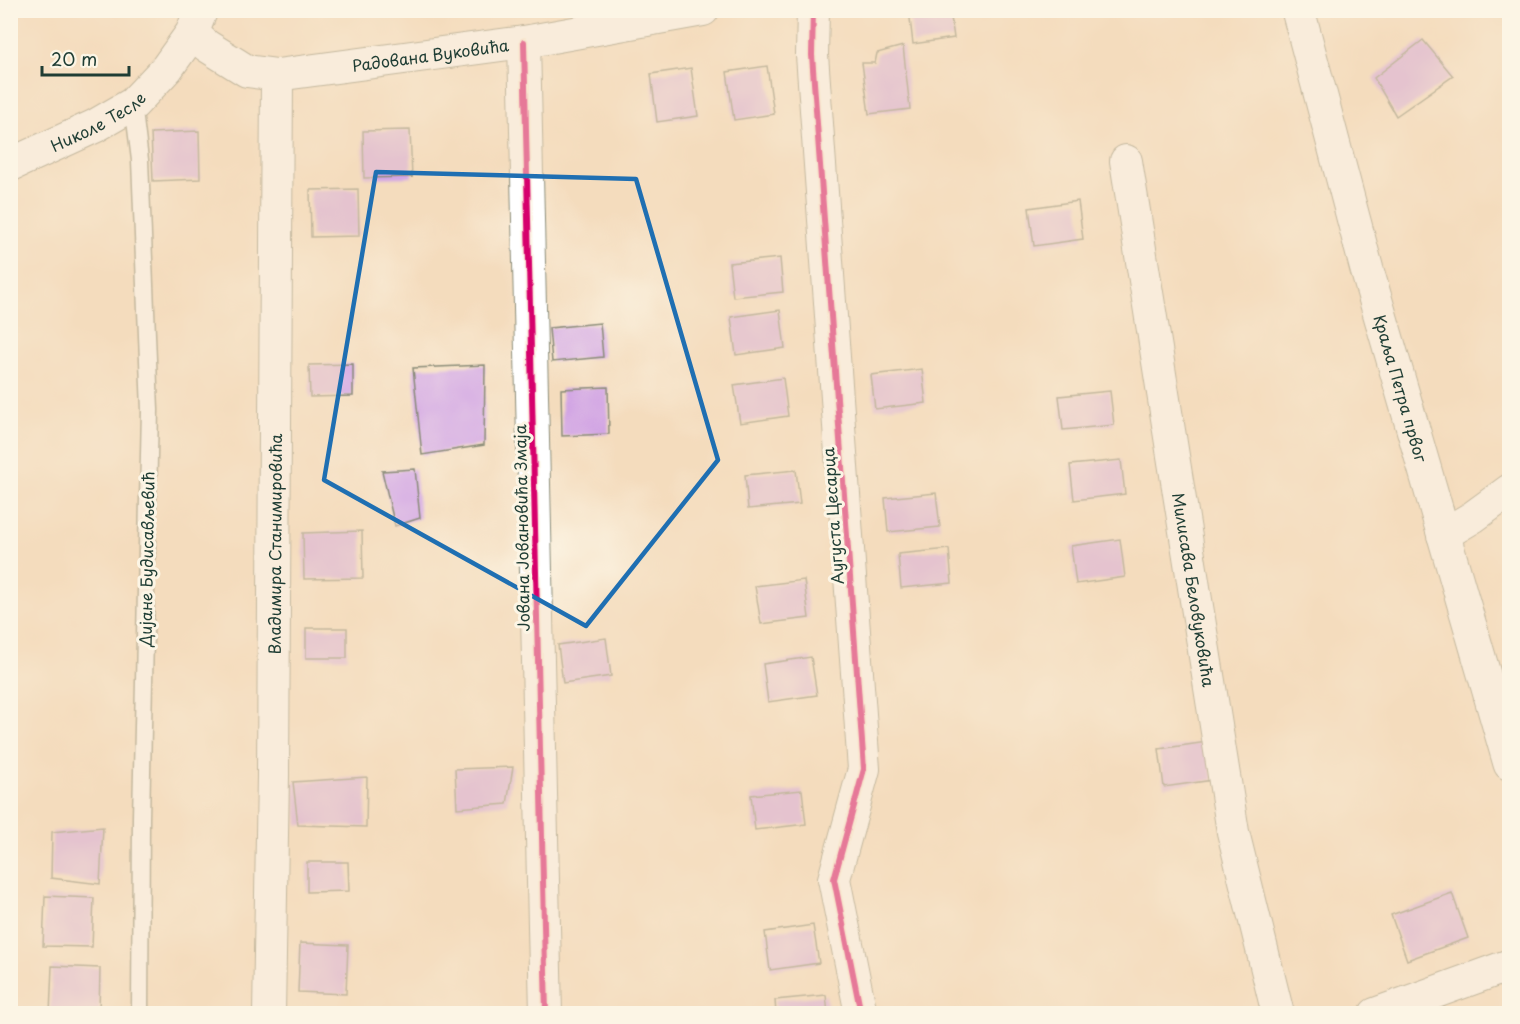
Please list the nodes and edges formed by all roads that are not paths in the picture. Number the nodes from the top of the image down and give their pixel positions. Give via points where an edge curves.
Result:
1 (703, 10) edge
2 (813, 10) edge
3 (1298, 10) edge
4 (197, 22) edge
5 (524, 42) junction
6 (277, 75) junction
7 (133, 104) junction
8 (1126, 161) dead end
9 (10, 165) edge
10 (1509, 490) edge
11 (1443, 535) junction
12 (1509, 764) edge
13 (1509, 965) edge
14 (140, 1014) edge
15 (269, 1014) edge
16 (546, 1014) edge
17 (861, 1014) edge
18 (1278, 1014) edge
19 (1375, 1014) edge

1 - 5 street, Радована Вуковића
2 - 17 street, Аугуста Цесарца via 812,55 864,769 834,879
3 - 11 street, Краља Петра првог
4 - 6 street, Радована Вуковића via 207,46 247,71
4 - 7 street, Николе Тесле via 167,68
5 - 6 street, Радована Вуковића
5 - 16 street, Јована Јовановића Змаја
6 - 15 street, Владимира Станимировића
7 - 9 street, Николе Тесле
7 - 14 lane, Дијане Будисављевић via 140,160 150,410
8 - 18 street, Милисава Беловуковића via 1233,832
10 - 11 street
11 - 12 street, Краља Петра првог
13 - 19 street

